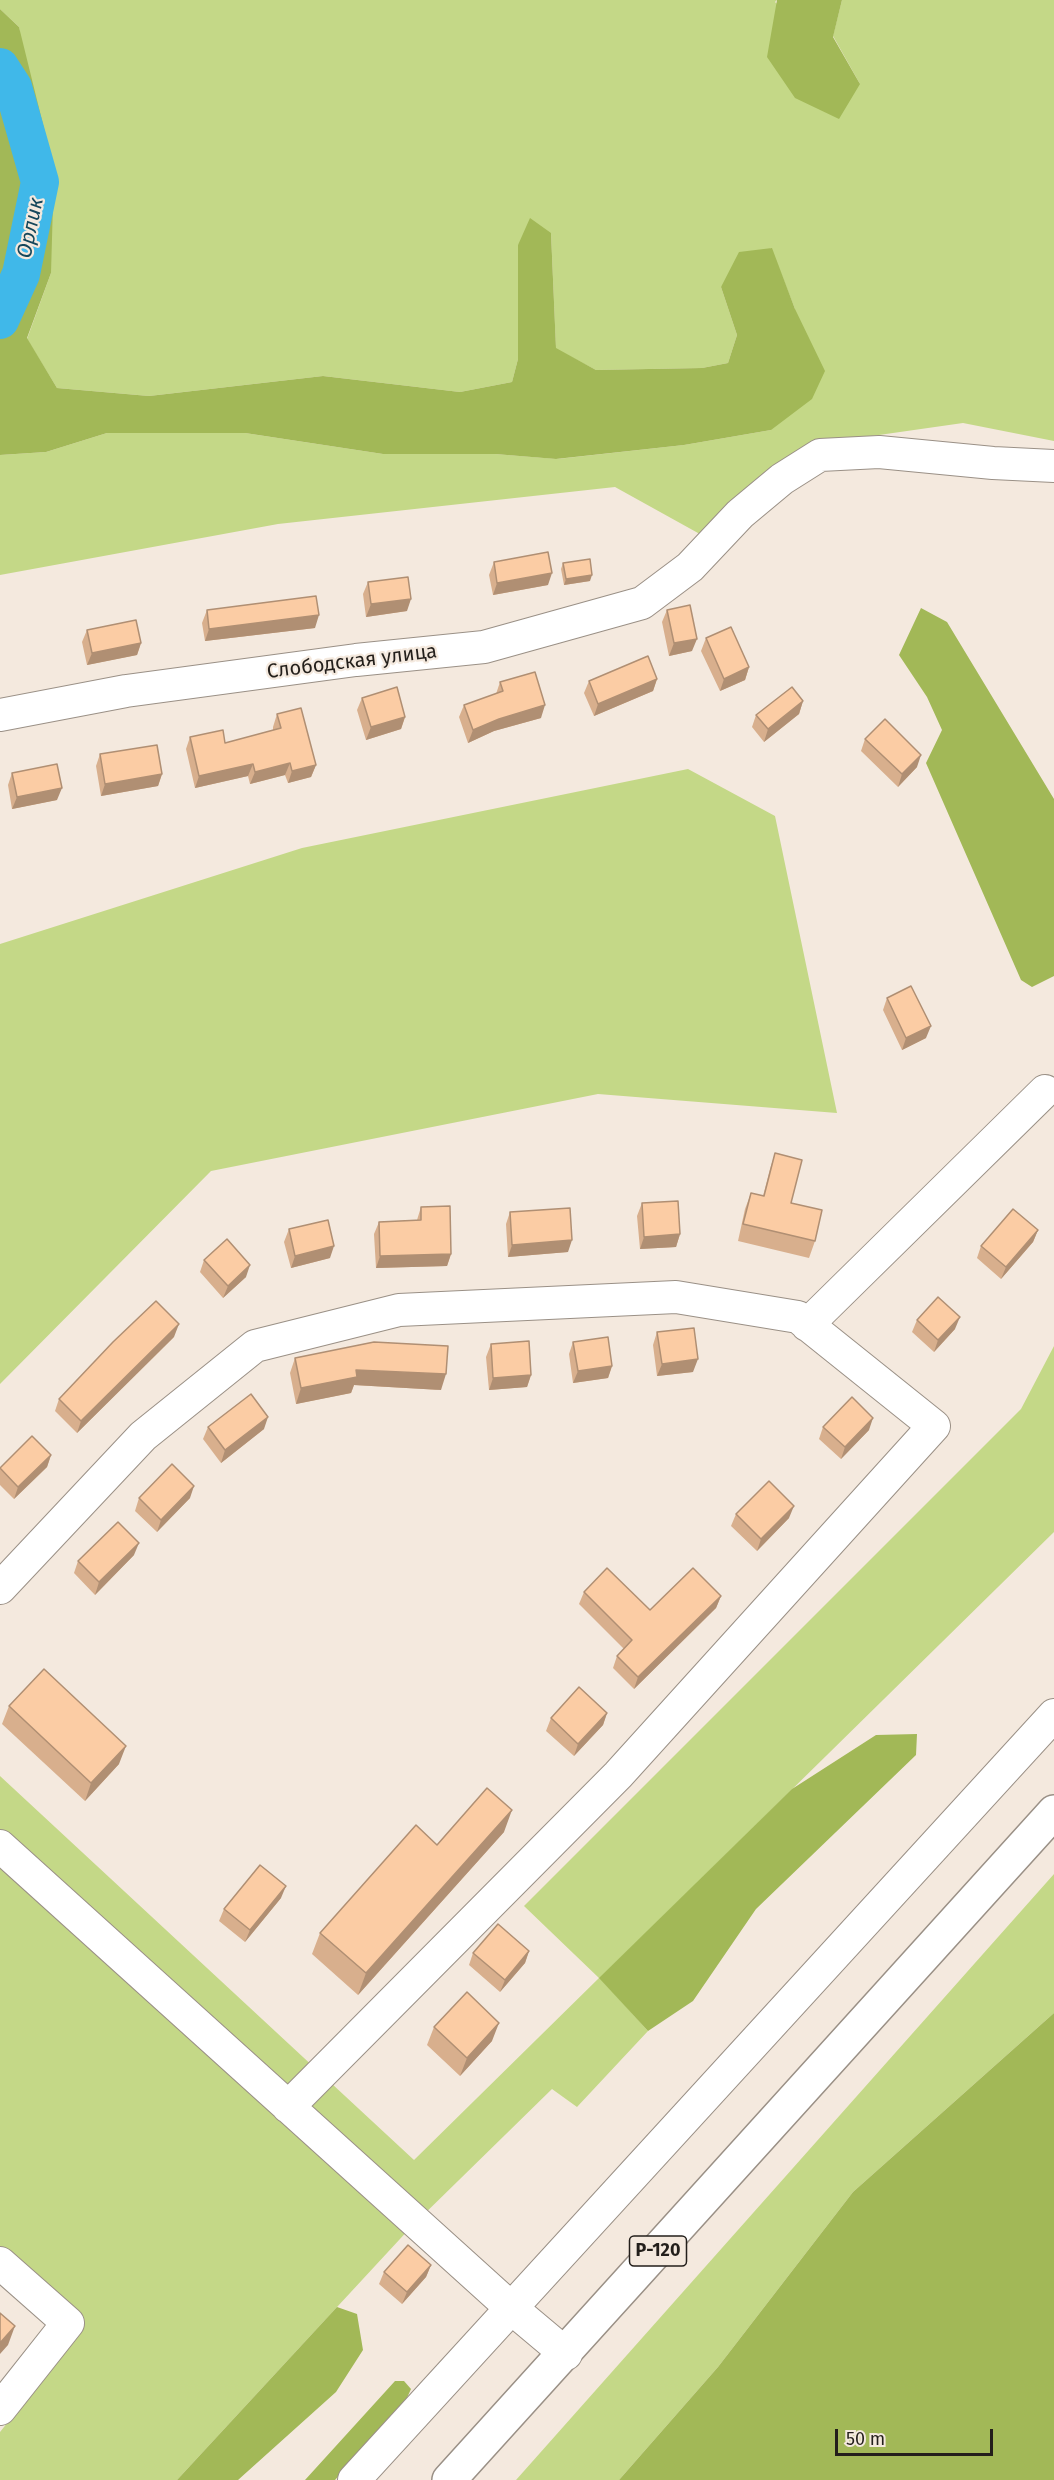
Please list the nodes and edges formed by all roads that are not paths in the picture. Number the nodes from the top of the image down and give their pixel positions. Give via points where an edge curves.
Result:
1 (1054, 466) edge
2 (0, 715) edge
3 (1045, 1091) dead end
4 (807, 1325) junction
5 (0, 1588) edge
6 (1054, 1715) edge
7 (1054, 1812) edge
8 (0, 1846) edge
9 (288, 2107) junction
10 (0, 2263) edge
11 (510, 2307) junction
12 (566, 2354) junction
13 (0, 2409) edge
14 (354, 2480) edge
15 (449, 2480) edge

1 - 2 street, Слободская улица via 879,452 820,455 740,513 690,567 642,603 484,647 126,691
3 - 4 street
4 - 5 street via 798,1317 676,1297 399,1310 255,1346 143,1436
4 - 9 street via 934,1426 618,1775
6 - 11 street
7 - 12 highway, Р-120
8 - 9 street
9 - 11 street
10 - 13 street via 68,2323
11 - 12 street
11 - 14 street
12 - 15 highway, Р-120

